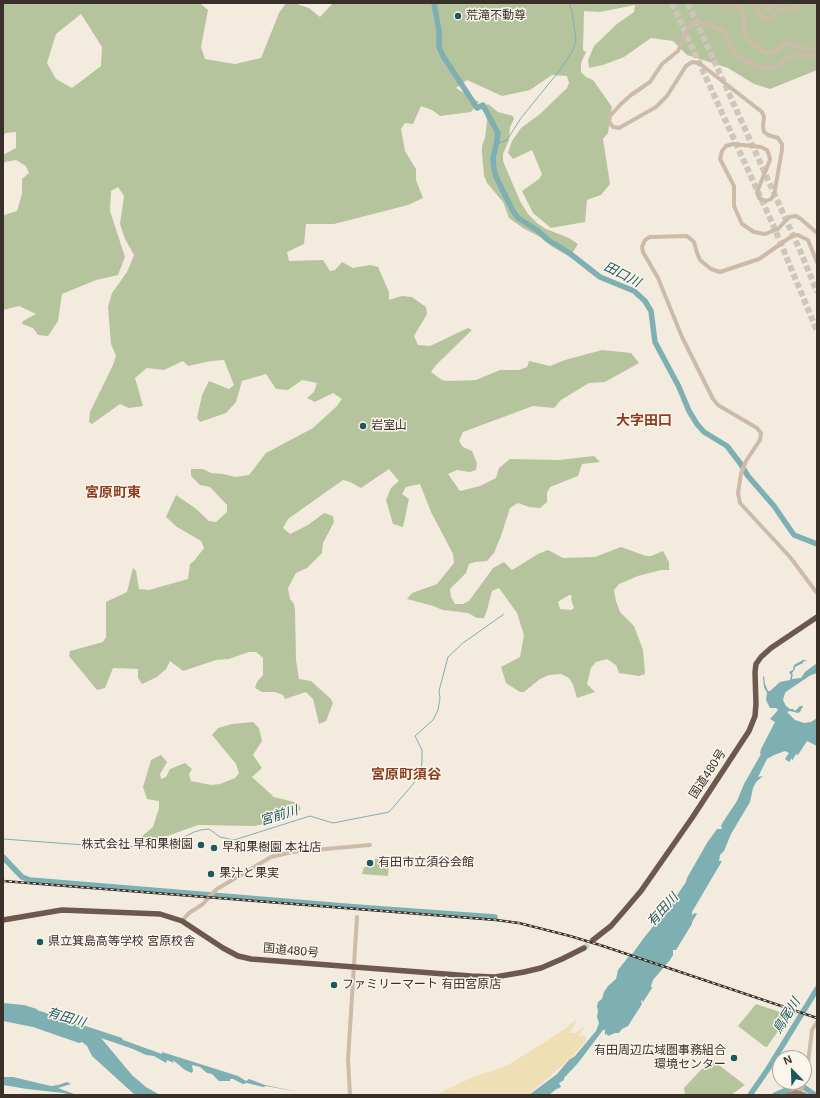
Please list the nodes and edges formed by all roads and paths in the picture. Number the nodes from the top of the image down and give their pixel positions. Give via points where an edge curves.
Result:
1 (716, 3) edge
2 (753, 3) edge
3 (761, 3) edge
4 (781, 3) edge
5 (798, 3) edge
6 (817, 49) edge
7 (817, 56) edge
8 (817, 233) edge
9 (817, 262) edge
10 (817, 592) edge
11 (817, 617) edge
12 (370, 845) dead end
13 (357, 917) dead end
14 (3, 920) edge
15 (182, 921) junction
16 (593, 940) tunnel mouth
17 (584, 948) tunnel mouth
18 (354, 967) junction
19 (817, 1022) edge
20 (800, 1092) junction
21 (350, 1095) edge
22 (787, 1095) edge
23 (805, 1095) edge

1 - 6 street via 740,7 747,38 763,52 773,53 787,43 808,50
2 - 5 street via 759,14 767,18 782,9 794,9
3 - 4 street via 770,8
7 - 8 street via 793,54 777,66 761,67 735,54 726,35 720,29 695,22 689,26 678,51 664,62 650,82 621,104 609,120 614,128 619,128 656,106 667,96 686,66 692,62 699,63 762,112 764,132 778,138 782,144 774,194 766,201 759,198 757,192 770,160 767,150 733,144 726,146 721,152 721,162 734,186 734,204 742,224 756,233 767,234 778,229 789,217 796,216
9 - 10 street via 808,240 798,235 792,236 759,259 720,272 709,268 700,260 694,242 687,236 650,237 646,238 643,244 643,252 658,278 682,337 713,399 718,405 760,431 760,440 742,470 738,489 740,503 790,557
11 - 16 highway, 国道480号 via 771,648 756,664 755,716 749,731 641,891 611,926
12 - 15 street via 271,857 220,887
13 - 18 street
14 - 15 highway, 国道480号 via 62,910 150,913
15 - 18 highway, 国道480号 via 238,956 269,961
17 - 18 highway, 国道480号 via 541,968 495,976
18 - 21 street via 348,1065
19 - 20 street via 812,1030 805,1082
20 - 22 main road
20 - 23 main road

